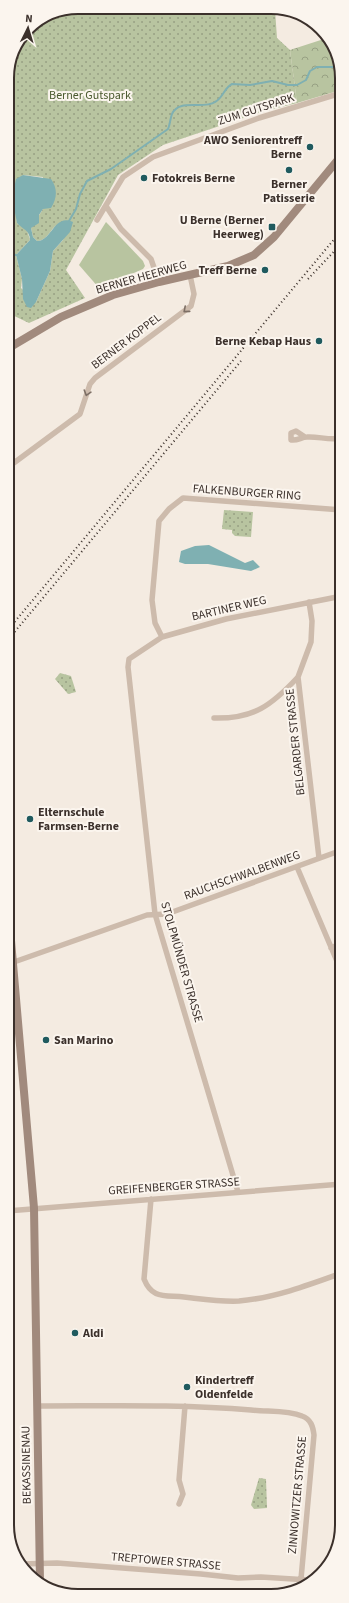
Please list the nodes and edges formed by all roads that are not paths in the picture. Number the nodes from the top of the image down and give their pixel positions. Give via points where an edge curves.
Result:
1 (335, 95) edge
2 (335, 163) edge
3 (106, 206) junction
4 (97, 220) dead end
5 (190, 275) junction
6 (159, 282) junction
7 (14, 345) edge
8 (305, 437) dead end
9 (335, 439) edge
10 (14, 463) edge
11 (335, 509) edge
12 (335, 597) edge
13 (309, 602) junction
14 (162, 637) junction
15 (129, 659) joint
16 (298, 677) junction
17 (214, 718) dead end
18 (335, 852) edge
19 (319, 858) junction
20 (297, 867) junction
21 (155, 914) junction
22 (335, 946) edge
23 (331, 948) junction
24 (335, 957) edge
25 (14, 962) joint
26 (16, 993) joint
27 (335, 1185) edge
28 (238, 1192) junction
29 (151, 1199) junction
30 (34, 1208) junction
31 (14, 1210) edge
32 (335, 1275) edge
33 (37, 1406) junction
34 (185, 1406) junction
35 (179, 1504) dead end
36 (28, 1564) edge
37 (40, 1564) junction
38 (40, 1576) edge
39 (301, 1579) junction
40 (304, 1579) edge

1 - 3 street, ZUM GUTSPARK via 259,118 153,157 122,177
2 - 5 street, BERNER HEERWEG via 274,237 259,251 237,263
3 - 4 street, ZUM GUTSPARK
3 - 6 street via 121,229 152,259
5 - 6 street, BERNER HEERWEG
5 -> 10 street, BERNER KOPPEL via 194,294 191,306 95,378 90,384 80,414
6 - 7 street, BERNER HEERWEG via 119,293 86,306 43,326
8 - 9 street
11 - 14 street, FALKENBURGER RING via 183,498 175,503 159,521 152,600 155,624
12 - 13 street, BARTINER WEG
13 - 14 street, BARTINER WEG via 226,618
13 - 16 street, BELGARDER STRASSE via 312,620 311,642
14 - 15 street, BARTINER WEG
15 - 21 street, STOLPMÜNDER STRASSE via 128,675
16 - 17 street via 274,700 256,712 233,718
16 - 19 street, BELGARDER STRASSE
18 - 19 street, RAUCHSCHWALBENWEG
19 - 20 street, RAUCHSCHWALBENWEG
20 - 21 street, RAUCHSCHWALBENWEG via 167,914
20 - 23 street
21 - 25 street, RAUCHSCHWALBENWEG
21 - 28 street, STOLPMÜNDER STRASSE
22 - 23 street
23 - 24 street
25 - 26 street, BEKASSINENAU
26 - 30 street, BEKASSINENAU
27 - 28 street, GREIFENBERGER STRASSE
28 - 29 street, GREIFENBERGER STRASSE
29 - 30 street, GREIFENBERGER STRASSE
29 - 32 street via 144,1279 148,1289 159,1295 241,1301 272,1296
30 - 31 street, GREIFENBERGER STRASSE
30 - 33 street, BEKASSINENAU
33 - 34 street, ZINNOWITZER STRASSE
33 - 37 street, BEKASSINENAU
34 - 35 street via 179,1480 183,1494
34 - 39 street, ZINNOWITZER STRASSE via 297,1415 311,1422 314,1435
36 - 37 street, TREPTOWER STRASSE
37 - 38 street, BEKASSINENAU
37 - 39 street, TREPTOWER STRASSE via 237,1578
39 - 40 street, TREPTOWER STRASSE

